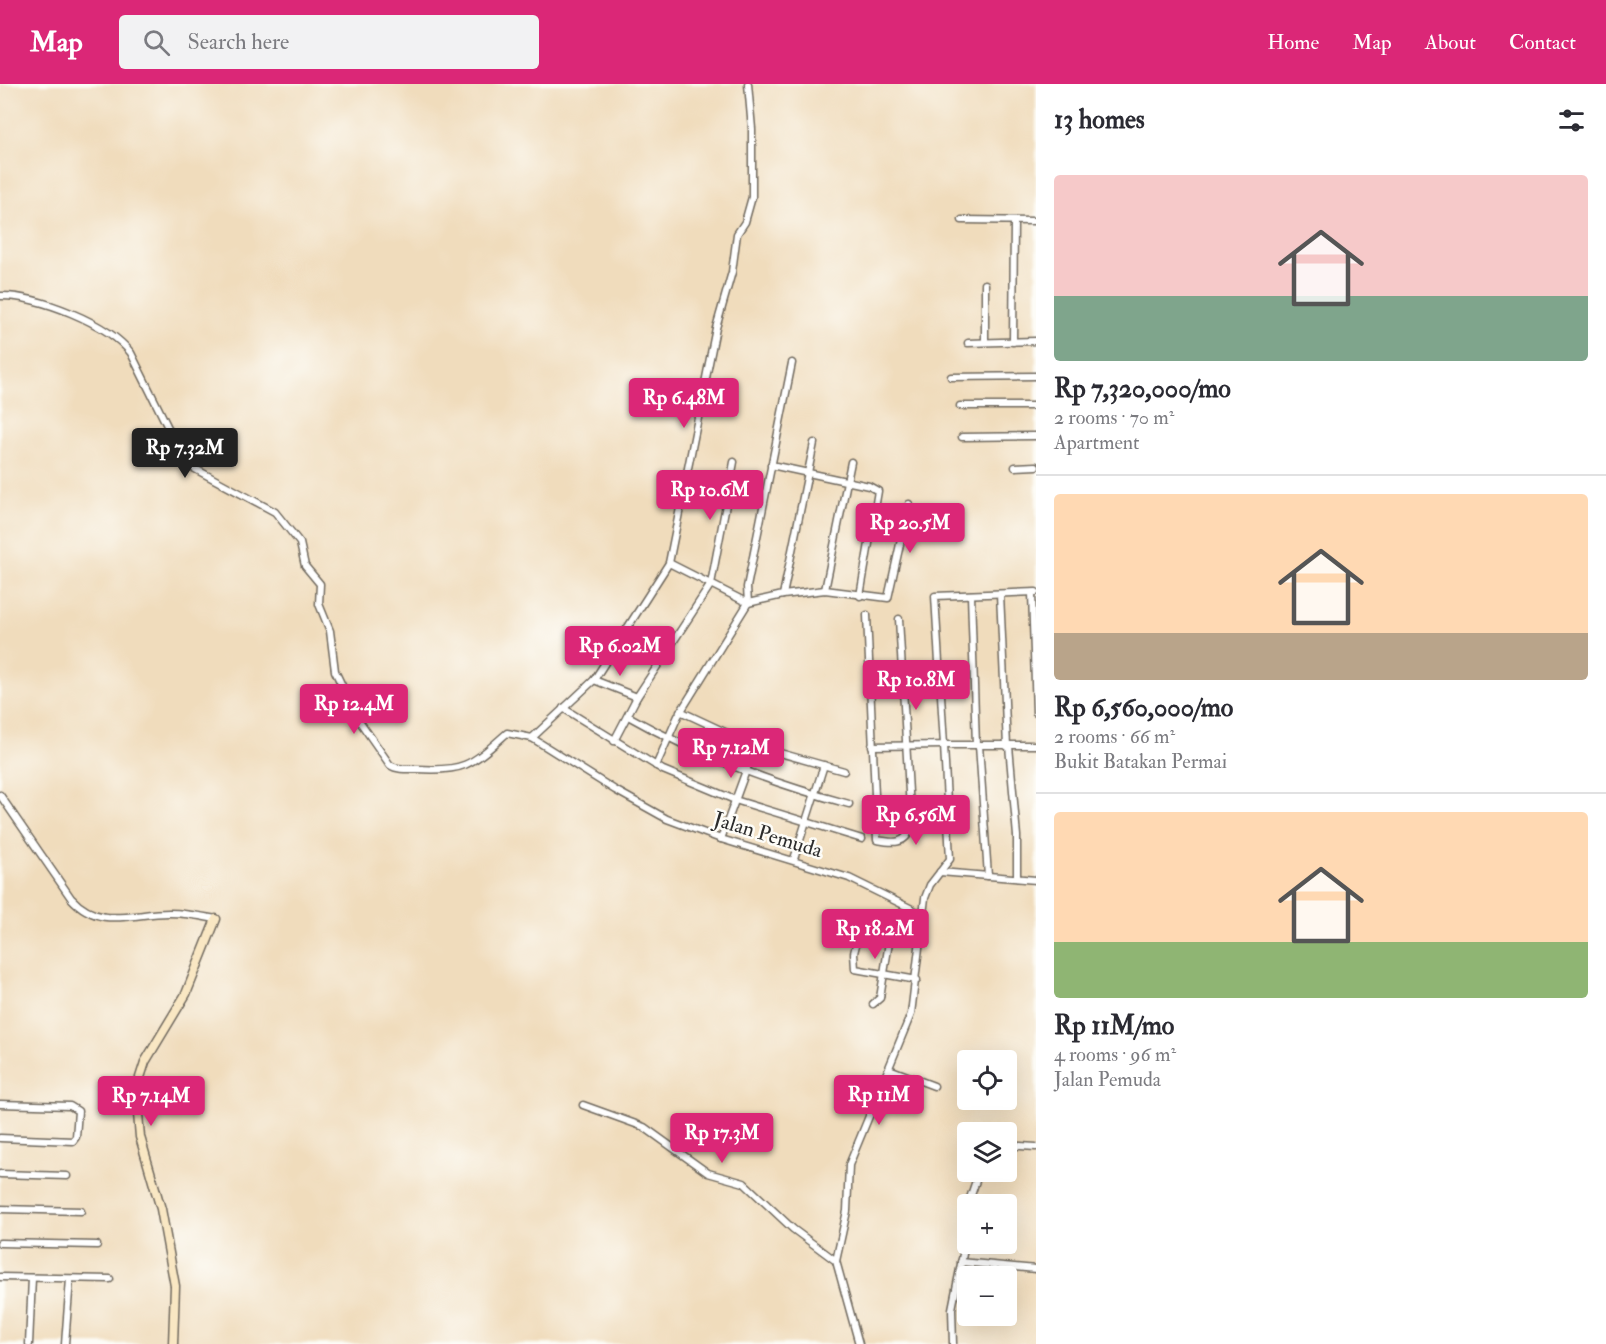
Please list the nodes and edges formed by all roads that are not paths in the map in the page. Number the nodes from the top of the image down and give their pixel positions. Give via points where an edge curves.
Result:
1 (748, 84) edge
2 (962, 220) dead end
3 (1014, 220) junction
4 (1036, 221) edge
5 (985, 284) dead end
6 (0, 296) edge
7 (1036, 341) edge
8 (985, 342) junction
9 (1013, 342) junction
10 (968, 343) dead end
11 (792, 363) dead end
12 (1036, 376) edge
13 (951, 377) dead end
14 (960, 406) dead end
15 (1036, 406) edge
16 (962, 436) dead end
17 (1036, 436) edge
18 (814, 443) dead end
19 (734, 462) dead end
20 (851, 462) dead end
21 (771, 465) junction
22 (1036, 466) edge
23 (1015, 467) dead end
24 (807, 474) junction
25 (847, 483) junction
26 (909, 504) dead end
27 (669, 563) junction
28 (711, 584) junction
29 (825, 590) junction
30 (1034, 593) edge
31 (1000, 594) junction
32 (783, 595) junction
33 (971, 595) junction
34 (860, 596) junction
35 (748, 603) junction
36 (867, 615) dead end
37 (899, 619) dead end
38 (594, 680) junction
39 (637, 697) junction
40 (563, 708) junction
41 (680, 711) junction
42 (1036, 713) edge
43 (628, 716) junction
44 (532, 738) junction
45 (668, 738) junction
46 (614, 741) junction
47 (944, 745) junction
48 (977, 745) junction
49 (1036, 745) edge
50 (755, 746) junction
51 (872, 746) junction
52 (906, 746) junction
53 (1008, 746) junction
54 (824, 765) junction
55 (656, 766) junction
56 (844, 771) dead end
57 (745, 772) junction
58 (814, 794) junction
59 (0, 795) edge
60 (735, 800) junction
61 (849, 804) dead end
62 (806, 822) junction
63 (721, 839) junction
64 (862, 839) dead end
65 (794, 859) junction
66 (940, 872) junction
67 (988, 876) junction
68 (1017, 878) junction
69 (1036, 880) edge
70 (922, 914) junction
71 (216, 919) joint
72 (862, 920) dead end
73 (891, 930) dead end
74 (885, 974) junction
75 (917, 980) junction
76 (873, 1004) dead end
77 (889, 1069) junction
78 (934, 1086) dead end
79 (0, 1104) edge
80 (583, 1105) dead end
81 (0, 1138) edge
82 (1017, 1146) edge
83 (1036, 1147) edge
84 (0, 1174) edge
85 (67, 1176) dead end
86 (0, 1209) edge
87 (81, 1211) dead end
88 (0, 1243) edge
89 (97, 1245) dead end
90 (963, 1254) edge
91 (836, 1261) junction
92 (962, 1262) junction
93 (1036, 1269) edge
94 (0, 1277) edge
95 (32, 1278) junction
96 (70, 1279) junction
97 (110, 1279) dead end
98 (29, 1344) edge
99 (65, 1344) edge
100 (173, 1344) edge
101 (859, 1344) edge
102 (953, 1344) edge

1 - 27 street via 752,197 737,234
2 - 3 street
3 - 4 street
3 - 9 street
5 - 8 street
6 - 44 street via 39,300 85,320 124,344 186,464 274,512 291,530 300,543 305,566 320,584 319,604 330,631 335,671 358,719 388,764 439,771 464,767 507,733
7 - 9 street
8 - 9 street
8 - 10 street
11 - 21 street
12 - 13 street
14 - 15 street
16 - 17 street
18 - 24 street
19 - 28 street
20 - 25 street
21 - 24 street
21 - 35 street via 747,587
22 - 23 street
24 - 25 street
24 - 32 street
25 - 29 street
25 - 34 street via 869,486 879,494
26 - 34 street via 888,598
27 - 28 street
27 - 38 street
28 - 35 street
28 - 39 street
29 - 32 street
29 - 34 street
30 - 31 street
30 - 42 street
31 - 33 street
31 - 53 street
32 - 35 street
33 - 47 street via 935,596
33 - 48 street
35 - 41 street
36 - 51 street
37 - 52 street
38 - 39 street
38 - 40 street
39 - 43 street
40 - 44 street
40 - 46 street
41 - 45 street
41 - 50 street
43 - 45 street
43 - 46 street
44 - 63 street, Jalan Pemuda via 657,813
45 - 55 street
45 - 57 street
46 - 55 street
47 - 48 street
47 - 52 street
47 - 66 street via 950,859
48 - 53 street
48 - 67 street
49 - 53 street
50 - 54 street
50 - 57 street
51 - 52 street
51 - 52 street via 877,840 900,842 909,836 911,827
53 - 68 street
54 - 56 street
54 - 58 street
55 - 60 street
57 - 58 street
57 - 60 street
58 - 61 street
58 - 62 street
59 - 71 street via 71,898 86,911 115,920 170,913
60 - 62 street
60 - 63 street
62 - 64 street
62 - 65 street
63 - 65 street, Jalan Pemuda
65 - 70 street, Jalan Pemuda via 849,878
66 - 67 street
66 - 70 street via 930,885
67 - 68 street
68 - 69 street
70 - 75 street
71 - 100 street via 186,994 145,1062 136,1090 140,1137 161,1209 175,1286
72 - 74 street via 854,954 855,969
73 - 74 street
74 - 75 street
74 - 76 street via 880,998
75 - 77 street via 911,1014
77 - 78 street
77 - 91 street via 849,1165 847,1211
79 - 81 street via 78,1111 73,1141
80 - 91 street via 644,1127 708,1173 744,1183 793,1229
82 - 83 street
84 - 85 street
86 - 87 street
88 - 89 street
90 - 92 street
91 - 101 street
92 - 93 street
92 - 102 street via 952,1309
94 - 95 street
95 - 96 street
95 - 98 street
96 - 97 street
96 - 99 street

